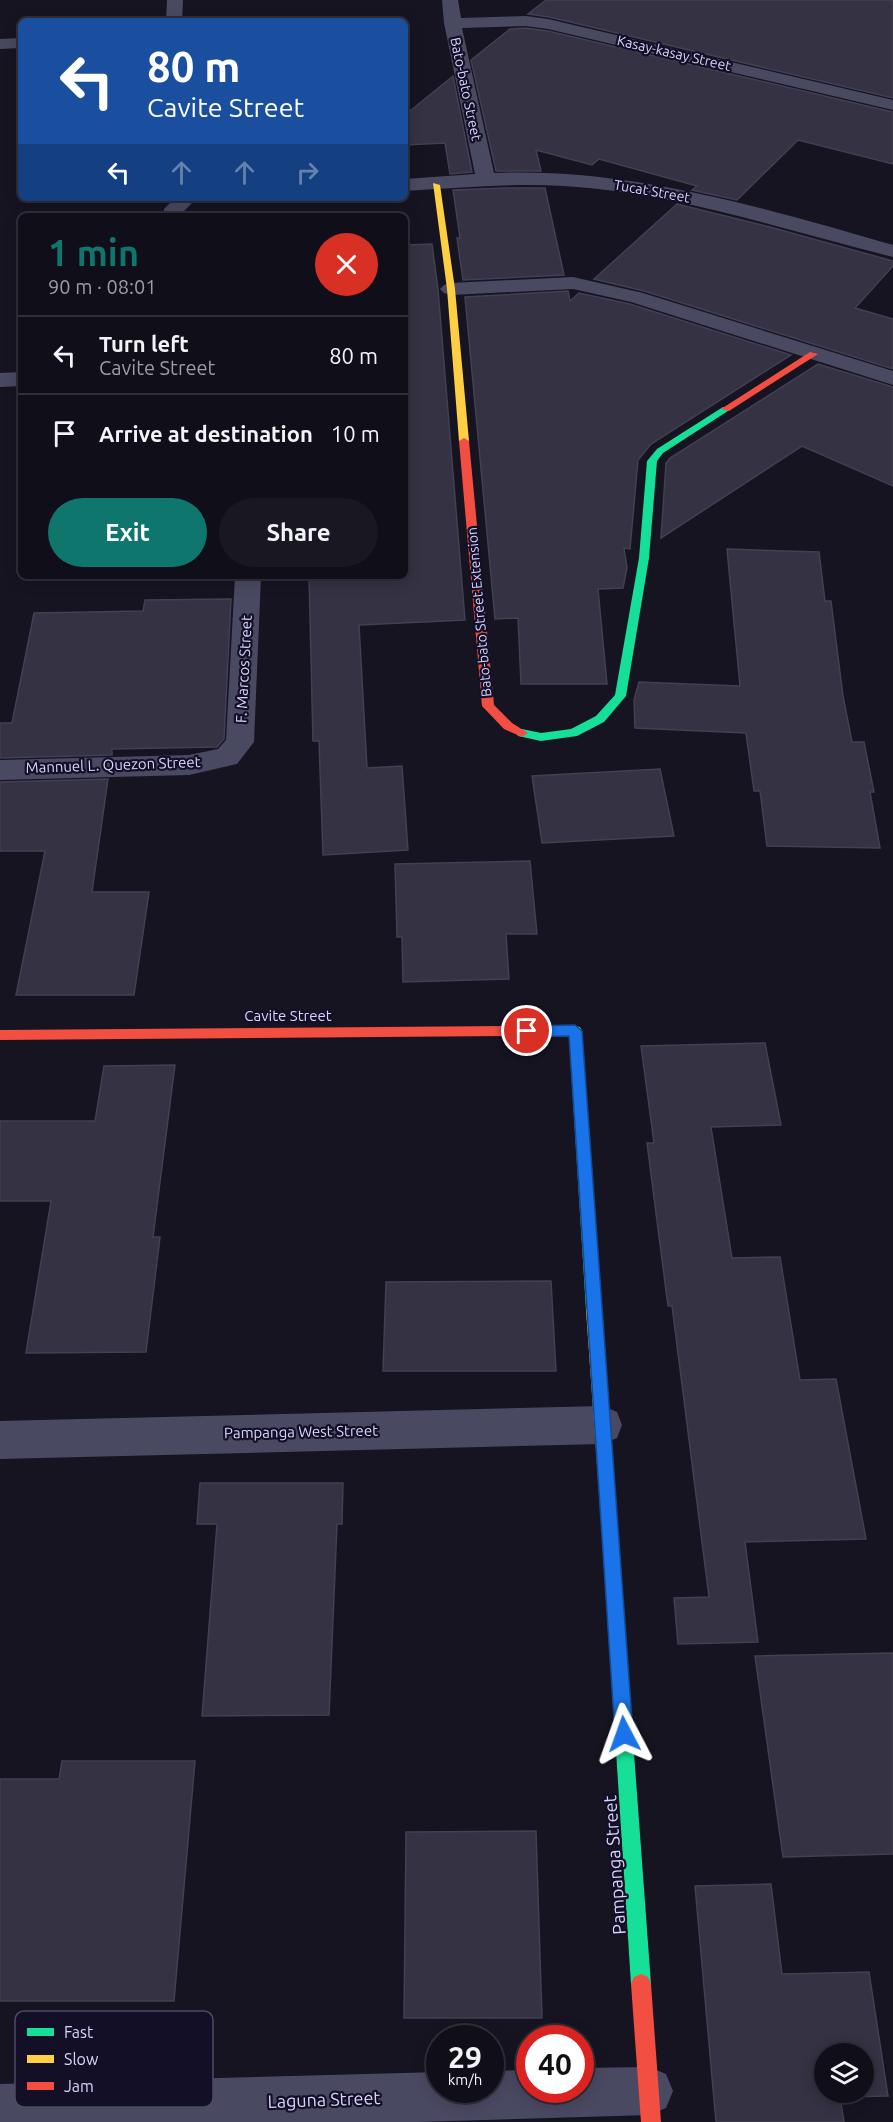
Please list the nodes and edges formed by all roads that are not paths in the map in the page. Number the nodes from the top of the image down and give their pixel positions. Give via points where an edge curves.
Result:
1 (175, 0) edge
2 (450, 0) edge
3 (174, 18) edge
4 (452, 23) junction
5 (0, 44) edge
6 (18, 44) edge
7 (893, 105) edge
8 (485, 177) junction
9 (408, 185) edge
10 (436, 185) junction
11 (183, 201) edge
12 (174, 213) edge
13 (893, 251) edge
14 (451, 289) junction
15 (813, 354) junction
16 (893, 378) edge
17 (18, 379) edge
18 (0, 380) edge
19 (248, 579) edge
20 (226, 757) joint
21 (0, 770) edge
22 (575, 1031) joint
23 (0, 1035) edge
24 (603, 1425) junction
25 (0, 1440) edge
26 (650, 2107) edge
27 (0, 2109) edge

1 - 3 street
2 - 4 street, Bato-bato Street
4 - 7 street, Kasay-kasay Street via 548,24
4 - 8 street, Bato-bato Street
5 - 6 street
8 - 10 street, Tucat Street
8 - 13 street, Tucat Street via 598,182 652,189
9 - 10 street, Tucat Street
10 - 14 street, Bato-bato Street Extension
11 - 12 street
14 - 15 street via 573,283 636,297
14 - 15 street, Bato-bato Street Extension via 488,706 510,727 536,736 569,735 596,724 613,710 620,696 644,558 652,461 660,451
15 - 16 street
17 - 18 street
19 - 20 street, F. Marcos Street via 240,742
20 - 21 street, Mannuel L. Quezon Street via 189,765
22 - 23 street, Cavite Street
22 - 24 street, Pampanga Street
24 - 25 street, Pampanga West Street
24 - 26 street, Pampanga Street
26 - 27 street, Laguna Street

